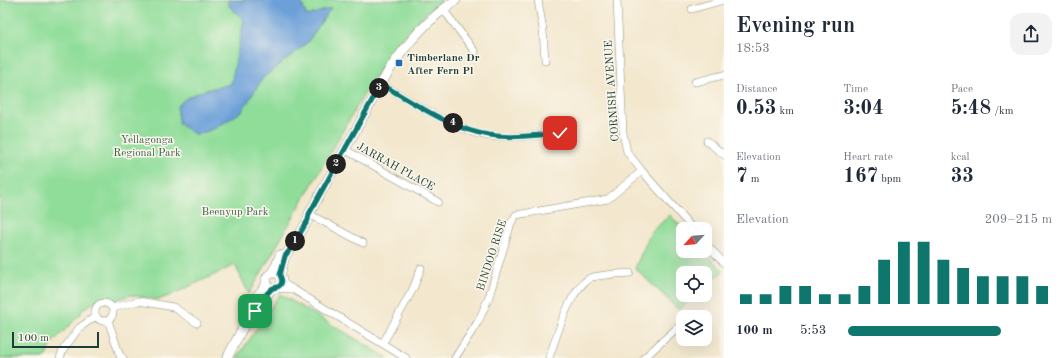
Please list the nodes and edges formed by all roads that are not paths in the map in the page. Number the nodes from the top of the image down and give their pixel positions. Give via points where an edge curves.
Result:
1 (456, 0) edge
2 (538, 0) edge
3 (617, 0) edge
4 (724, 0) edge
5 (443, 9) junction
6 (692, 9) dead end
7 (475, 52) dead end
8 (545, 60) dead end
9 (724, 75) edge
10 (694, 82) dead end
11 (381, 84) junction
12 (560, 133) dead end
13 (707, 142) dead end
14 (344, 149) junction
15 (724, 155) edge
16 (642, 171) junction
17 (438, 202) dead end
18 (309, 214) junction
19 (686, 222) edge
20 (363, 243) dead end
21 (712, 250) edge
22 (724, 261) edge
23 (420, 268) dead end
24 (630, 273) dead end
25 (274, 282) junction
26 (112, 308) junction
27 (96, 316) junction
28 (108, 320) junction
29 (197, 323) dead end
30 (676, 329) edge
31 (383, 344) junction
32 (60, 358) edge
33 (122, 358) edge
34 (227, 358) edge
35 (406, 358) edge
36 (454, 358) edge
37 (549, 358) edge
38 (644, 358) edge

1 - 5 street
2 - 8 street
3 - 16 street, CORNISH AVENUE via 623,133 627,152
4 - 6 street
5 - 7 street
5 - 11 street via 422,28 397,57
9 - 10 street
11 - 12 street via 442,119 488,135 505,137
11 - 14 street
13 - 15 street
14 - 17 street, JARRAH PLACE
14 - 18 street
16 - 19 street, CORNISH AVENUE
16 - 36 street, BINDOO RISE via 608,199 516,215 479,320
18 - 20 street
18 - 25 street via 303,217 281,253
21 - 22 street
23 - 31 street via 413,289
24 - 37 street via 590,278 577,290
25 - 31 street
25 - 34 street via 264,288 255,299 250,316
26 - 27 street via 101,303 96,307
26 - 28 street via 113,314
26 - 29 street via 139,301 173,307
27 - 28 street via 102,321
27 - 32 street via 79,328
28 - 33 street
30 - 38 street
31 - 35 street

